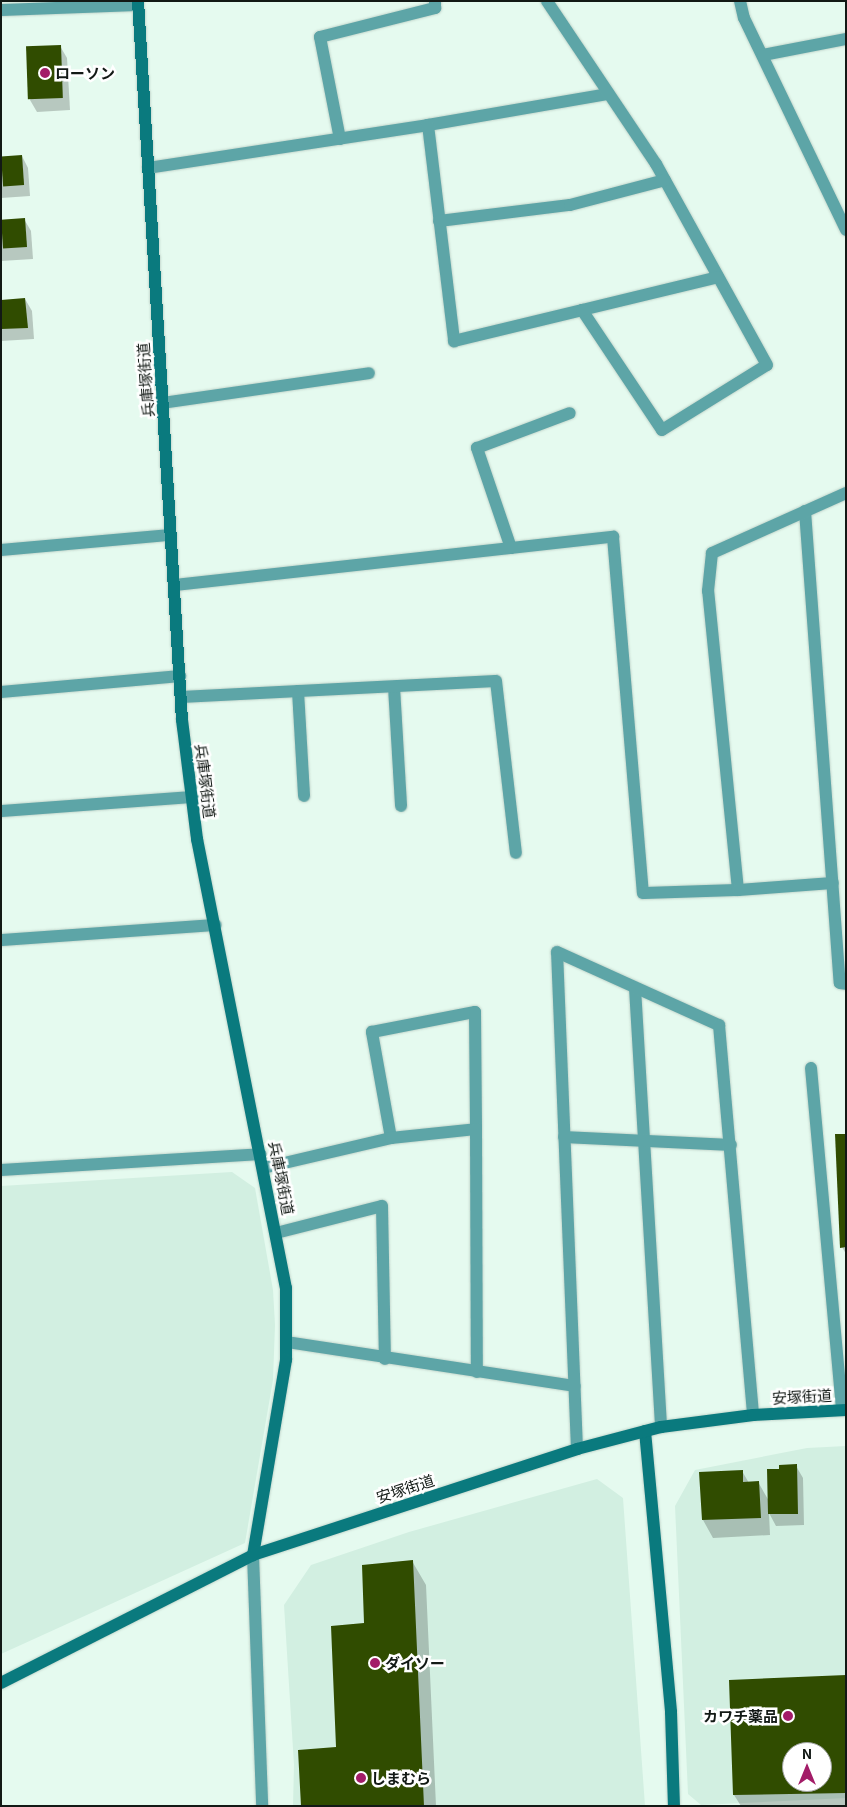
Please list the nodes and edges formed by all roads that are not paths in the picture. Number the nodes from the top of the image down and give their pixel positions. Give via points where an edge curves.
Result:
1 (435, 1) edge
2 (547, 1) edge
3 (740, 1) edge
4 (138, 3) edge
5 (1, 10) edge
6 (846, 39) edge
7 (763, 55) junction
8 (608, 94) junction
9 (428, 125) junction
10 (340, 138) junction
11 (148, 168) junction
12 (665, 180) junction
13 (439, 221) junction
14 (846, 230) edge
15 (718, 277) junction
16 (582, 310) junction
17 (370, 374) dead end
18 (162, 403) junction
19 (570, 413) dead end
20 (846, 493) edge
21 (805, 511) junction
22 (170, 535) junction
23 (512, 548) junction
24 (1, 550) edge
25 (175, 585) junction
26 (180, 676) junction
27 (394, 686) junction
28 (298, 691) junction
29 (1, 692) edge
30 (181, 698) junction
31 (304, 796) dead end
32 (192, 797) junction
33 (401, 806) dead end
34 (1, 811) edge
35 (516, 853) dead end
36 (833, 883) junction
37 (738, 890) junction
38 (214, 925) junction
39 (1, 940) edge
40 (846, 984) edge
41 (636, 988) junction
42 (811, 1068) dead end
43 (476, 1129) junction
44 (564, 1137) junction
45 (391, 1138) junction
46 (644, 1141) junction
47 (731, 1146) junction
48 (261, 1154) junction
49 (264, 1168) junction
50 (1, 1170) edge
51 (276, 1233) junction
52 (287, 1342) junction
53 (385, 1359) junction
54 (477, 1372) junction
55 (574, 1386) junction
56 (844, 1410) edge
57 (753, 1415) junction
58 (661, 1427) junction
59 (645, 1431) junction
60 (578, 1449) junction
61 (253, 1555) junction
62 (1, 1683) edge
63 (262, 1806) edge
64 (674, 1806) edge

1 - 10 street via 435,8 320,37
2 - 8 street
3 - 7 street
4 - 5 street
4 - 11 street, 兵庫塚街道
6 - 7 street
7 - 14 street
8 - 9 street
8 - 12 street
9 - 10 street
9 - 13 street
10 - 11 street
11 - 18 street, 兵庫塚街道
12 - 13 street via 570,205
12 - 15 street
13 - 16 street via 454,341
15 - 16 street
15 - 16 street via 766,366 662,430
17 - 18 street
18 - 22 street, 兵庫塚街道
19 - 23 street via 477,448
20 - 21 street
21 - 36 street
21 - 37 street via 712,553 708,590
22 - 24 street
22 - 25 street, 兵庫塚街道
23 - 25 street
23 - 37 street via 613,537 643,893
25 - 26 street, 兵庫塚街道
26 - 29 street
26 - 30 street, 兵庫塚街道
27 - 28 street
27 - 33 street
27 - 35 street via 496,681
28 - 30 street
28 - 31 street
30 - 32 street, 兵庫塚街道
32 - 34 street
32 - 38 street, 兵庫塚街道
36 - 37 street
36 - 40 street via 840,984
38 - 39 street
38 - 48 street, 兵庫塚街道
41 - 44 street via 556,952
41 - 46 street
41 - 47 street via 719,1025
42 - 56 street
43 - 45 street
43 - 45 street via 475,1012 372,1032
43 - 54 street
44 - 46 street
44 - 55 street
45 - 49 street
46 - 47 street
46 - 58 street
47 - 57 street
48 - 49 street, 兵庫塚街道
48 - 50 street
49 - 51 street, 兵庫塚街道
51 - 52 street, 兵庫塚街道 via 286,1288
51 - 53 street via 382,1206
52 - 53 street
52 - 61 street, 兵庫塚街道
53 - 54 street
54 - 55 street
55 - 60 street
56 - 57 street, 安塚街道
57 - 58 street, 安塚街道
58 - 59 street, 安塚街道
59 - 60 street, 安塚街道
59 - 64 street via 671,1712
60 - 61 street, 安塚街道
61 - 62 street, 安塚街道
61 - 63 street

